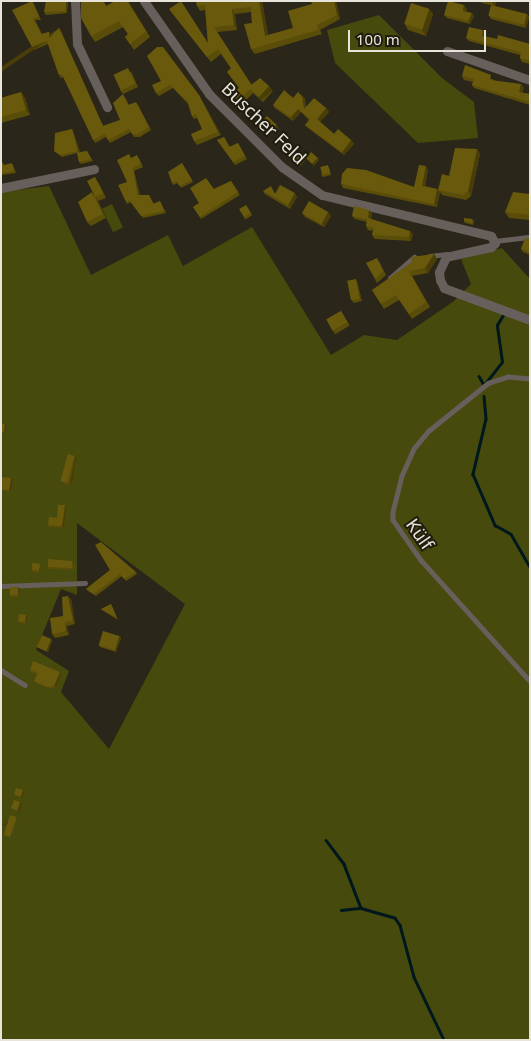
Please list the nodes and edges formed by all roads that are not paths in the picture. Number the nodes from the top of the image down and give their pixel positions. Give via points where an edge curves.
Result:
1 (75, 1) edge
2 (144, 1) edge
3 (448, 51) dead end
4 (530, 80) edge
5 (107, 107) dead end
6 (94, 169) dead end
7 (1, 188) edge
8 (530, 237) edge
9 (495, 241) junction
10 (451, 254) junction
11 (385, 281) edge
12 (530, 320) edge
13 (530, 379) edge
14 (85, 584) dead end
15 (1, 586) edge
16 (1, 670) edge
17 (530, 681) edge
18 (25, 685) dead end

1 - 5 street via 77,44
2 - 9 street, Buscher Feld via 209,94 271,158 314,189 336,201 488,235
3 - 4 street
6 - 7 street
8 - 9 lane
9 - 10 street via 491,247
10 - 11 lane via 414,257
10 - 12 street via 439,272 444,288
13 - 17 lane, Külf via 508,377 489,383 429,431 414,449 402,476 393,512 393,520 421,560
14 - 15 lane
16 - 18 lane

